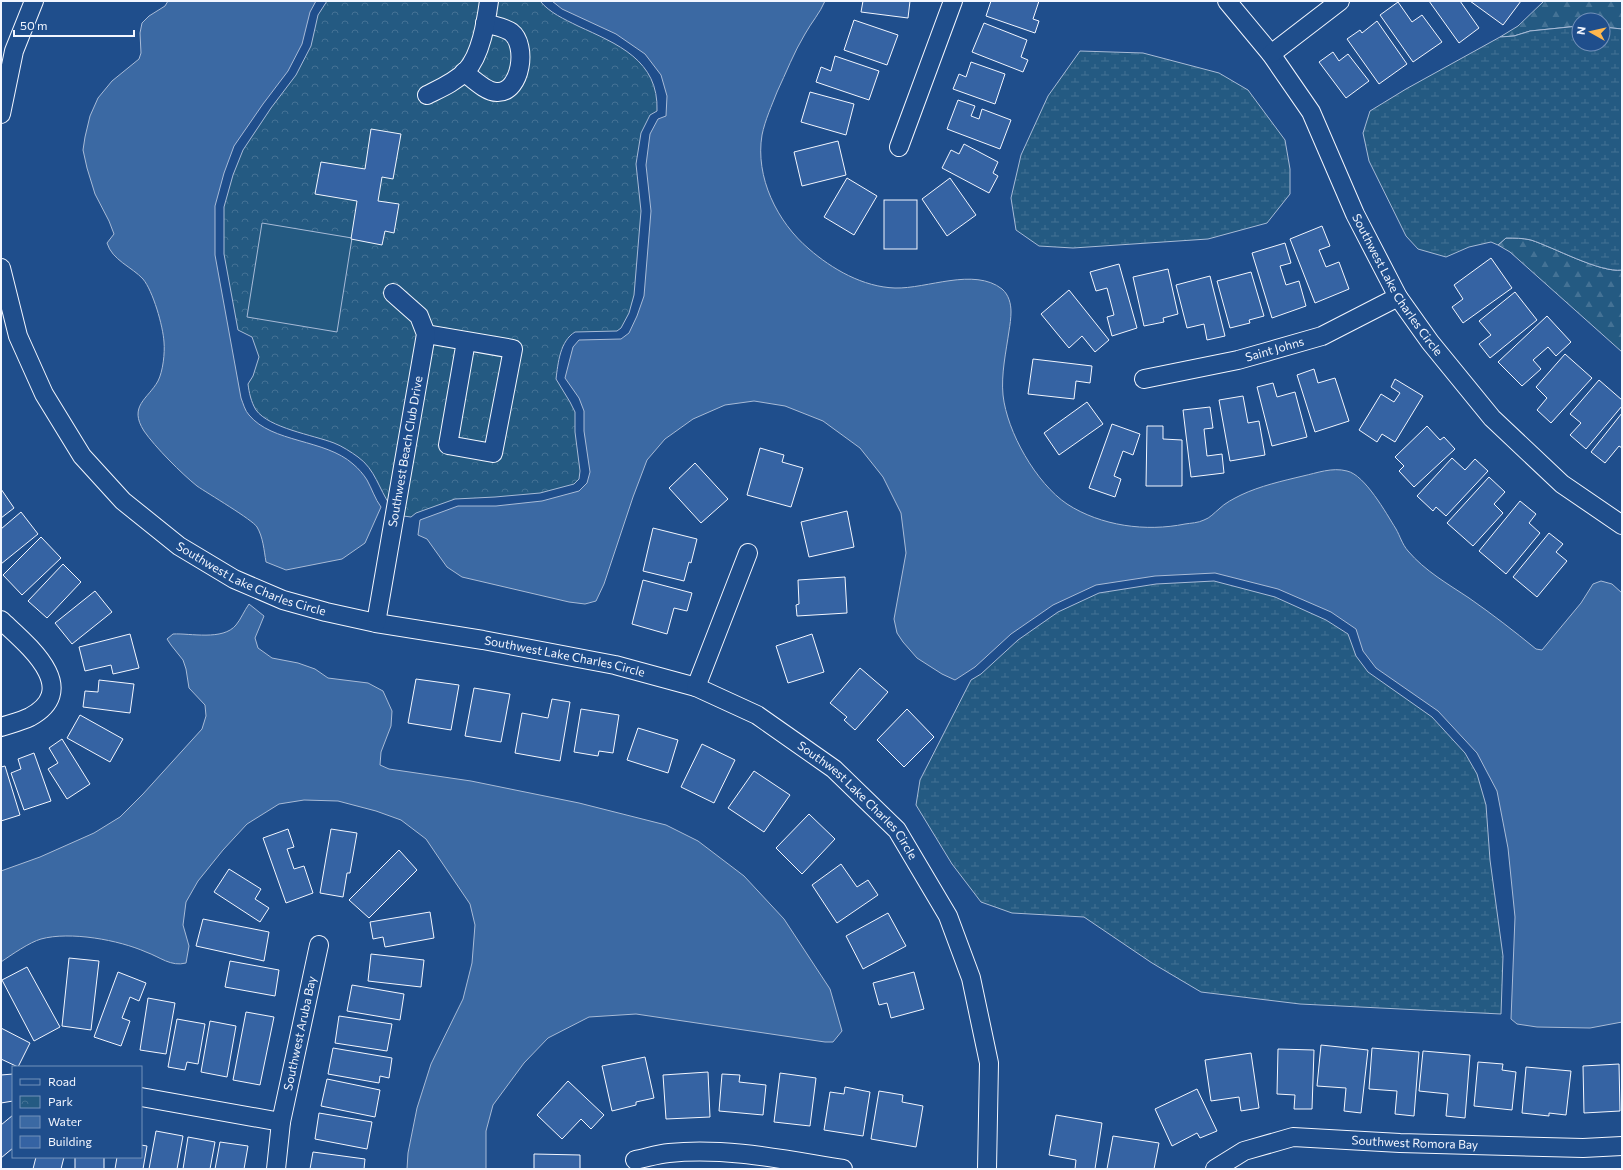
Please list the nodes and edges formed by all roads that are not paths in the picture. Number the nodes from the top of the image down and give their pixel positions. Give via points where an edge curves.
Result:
1 (34, 1) edge
2 (489, 1) edge
3 (953, 1) edge
4 (1227, 1) edge
5 (1340, 1) edge
6 (485, 24) junction
7 (1271, 54) junction
8 (464, 72) junction
9 (427, 96) dead end
10 (1, 114) edge
11 (899, 147) dead end
12 (1, 268) edge
13 (393, 293) dead end
14 (1398, 296) junction
15 (426, 334) junction
16 (466, 341) junction
17 (1144, 379) dead end
18 (1622, 525) edge
19 (748, 553) dead end
20 (1, 620) edge
21 (376, 623) junction
22 (696, 687) junction
23 (1, 727) edge
24 (319, 945) dead end
25 (142, 1097) edge
26 (281, 1122) junction
27 (1622, 1146) edge
28 (635, 1160) dead end
29 (276, 1169) edge
30 (843, 1169) edge
31 (987, 1169) edge
32 (1215, 1169) edge

1 - 10 street via 14,51
2 - 6 street
3 - 11 street
4 - 7 street, Southwest Lake Charles Circle
5 - 7 street
6 - 8 street via 479,47
6 - 8 street via 511,32 520,44 520,65 514,81 507,90 493,92
7 - 14 street, Southwest Lake Charles Circle via 1311,112 1355,214
8 - 9 street via 451,83
12 - 21 street, Southwest Lake Charles Circle via 18,336 44,394 82,456 123,501 179,546 234,579 283,600
13 - 15 street via 419,316
14 - 17 street, Saint Johns via 1322,336 1238,360
14 - 18 street, Southwest Lake Charles Circle via 1430,342 1492,418 1562,484
15 - 16 street
15 - 21 street, Southwest Beach Club Drive
16 - 16 street via 513,349 493,453 448,445
19 - 22 street
20 - 23 street via 39,656 50,673 52,693 44,706 30,717
21 - 22 street, Southwest Lake Charles Circle via 616,664
22 - 31 street, Southwest Lake Charles Circle via 757,715 834,769 897,830 948,916 971,978 990,1063
24 - 26 street, Southwest Aruba Bay
25 - 26 street
26 - 29 street, Southwest Aruba Bay
27 - 32 street, Southwest Romora Bay via 1583,1148 1293,1138 1244,1151
28 - 30 street via 668,1153 707,1152 740,1154

